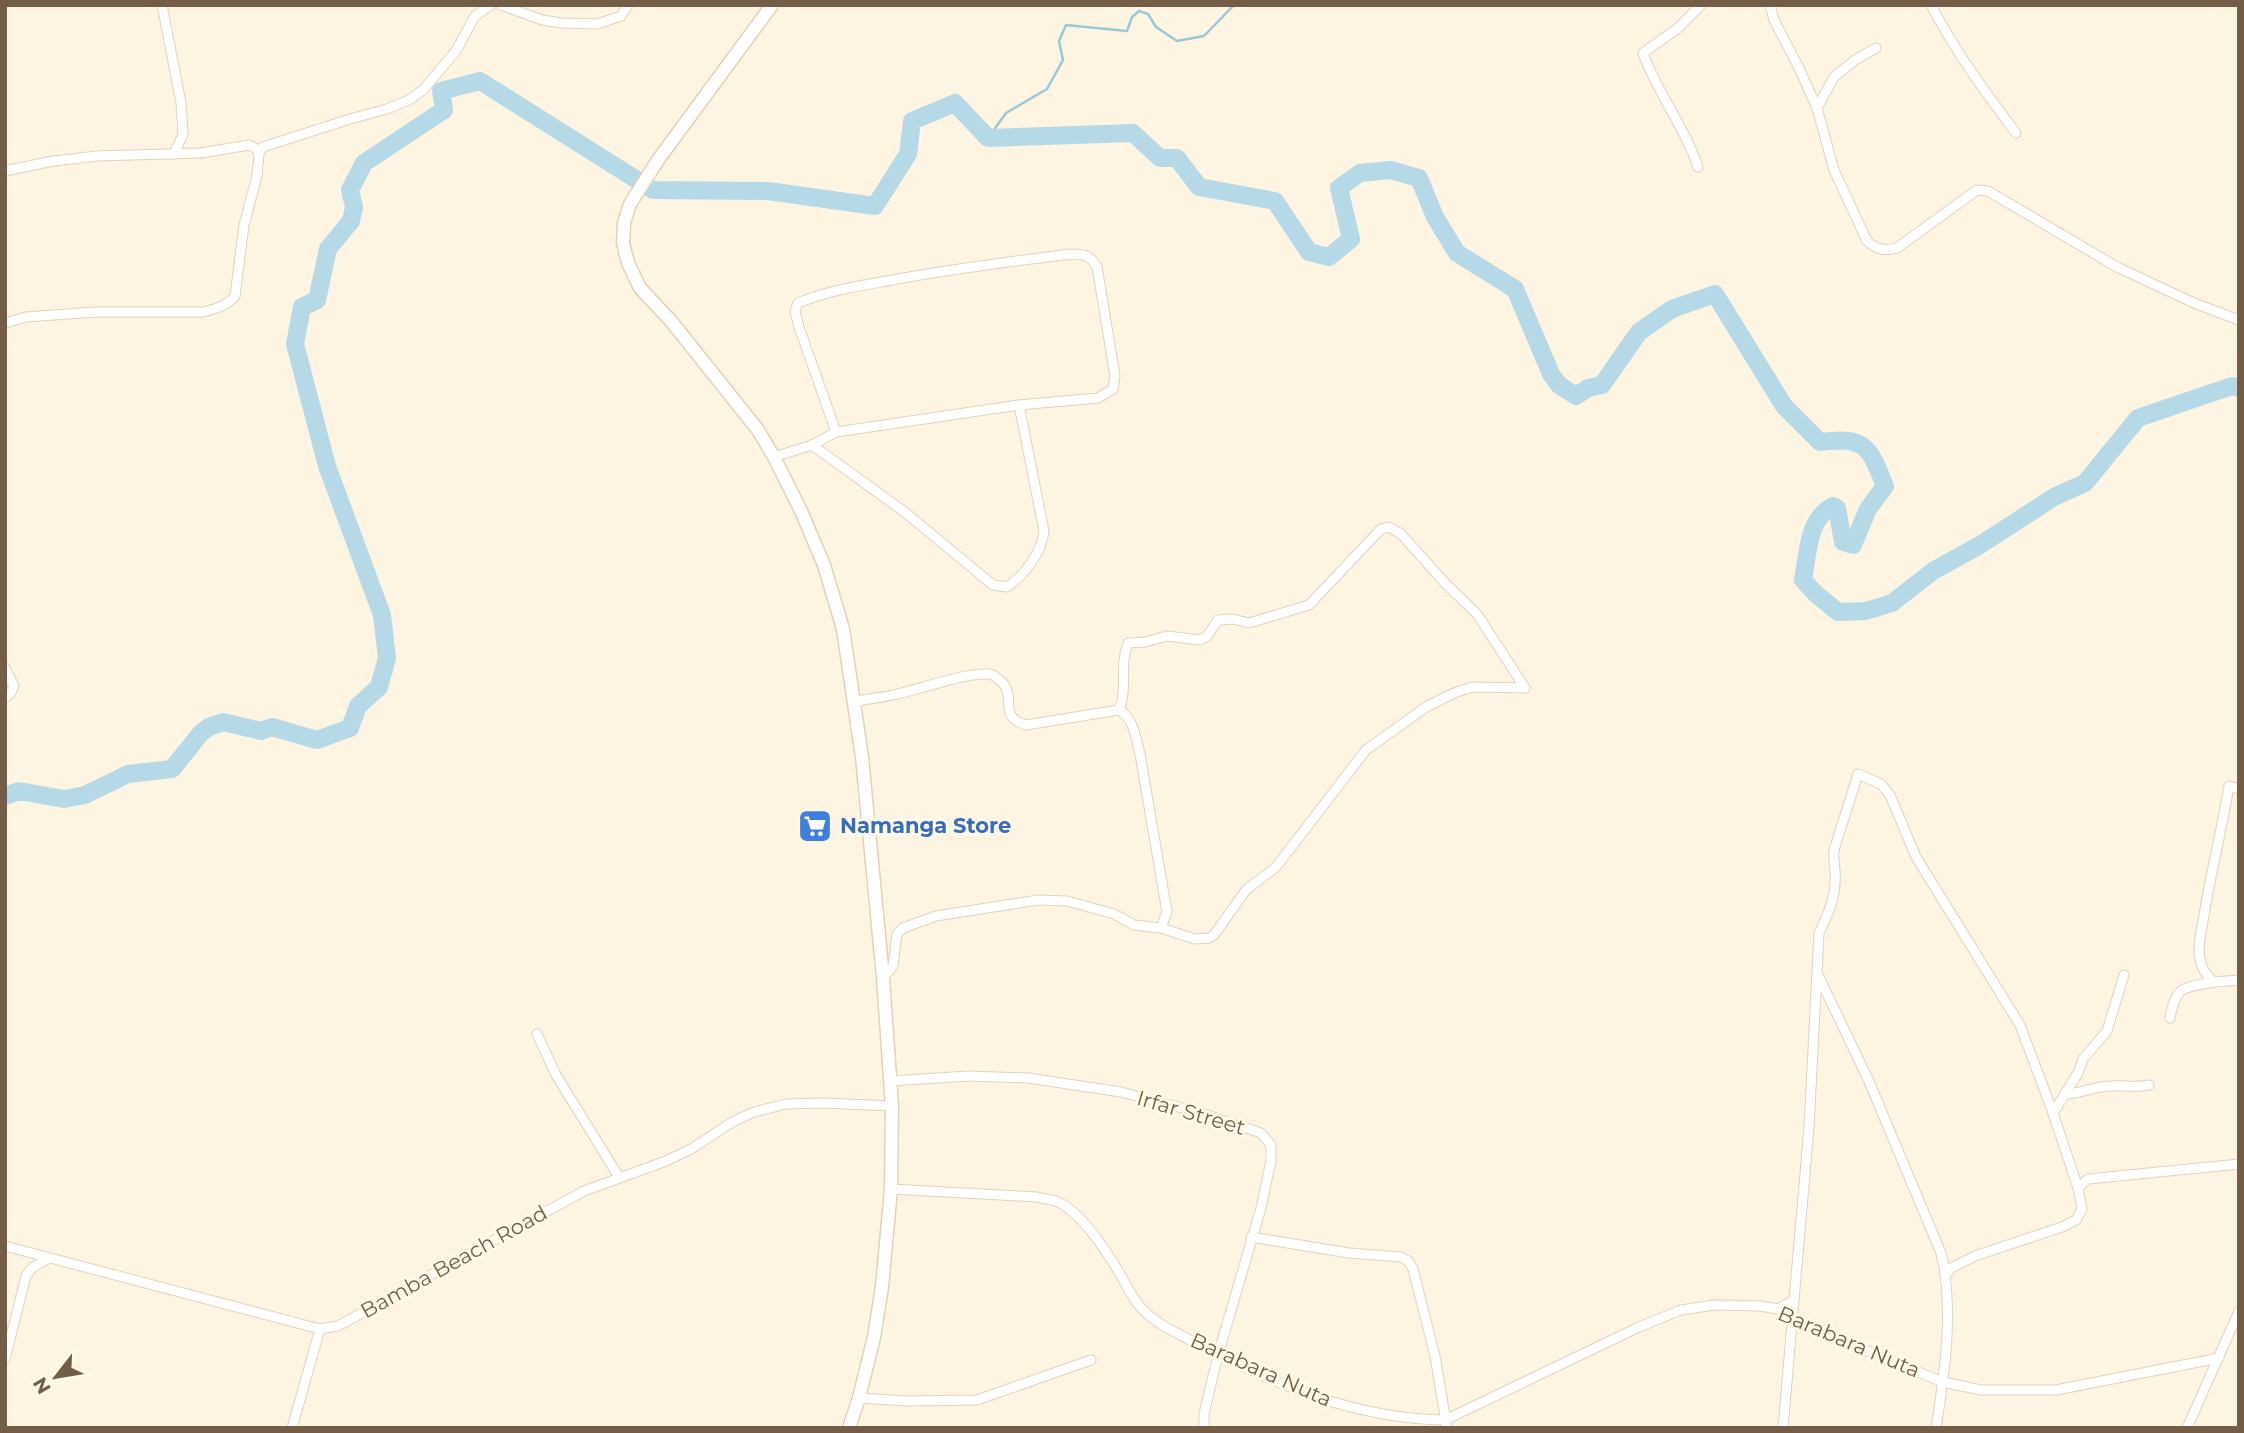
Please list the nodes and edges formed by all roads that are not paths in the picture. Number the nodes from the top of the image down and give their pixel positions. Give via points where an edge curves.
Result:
1 (162, 5) edge
2 (491, 5) edge
3 (500, 5) edge
4 (628, 5) edge
5 (772, 5) edge
6 (1701, 5) edge
7 (1770, 5) edge
8 (1931, 5) edge
9 (1876, 48) dead end
10 (1817, 108) junction
11 (2017, 133) dead end
12 (259, 153) junction
13 (174, 154) junction
14 (1698, 167) dead end
15 (5, 170) edge
16 (2239, 320) edge
17 (5, 323) edge
18 (1019, 405) junction
19 (836, 432) junction
20 (812, 445) junction
21 (774, 457) junction
22 (5, 668) edge
23 (5, 698) edge
24 (854, 702) junction
25 (1119, 710) junction
26 (2239, 789) edge
27 (1161, 928) junction
28 (2124, 975) dead end
29 (1818, 976) junction
30 (883, 978) junction
31 (2239, 980) edge
32 (2214, 982) junction
33 (2169, 1018) dead end
34 (537, 1034) dead end
35 (890, 1081) junction
36 (2149, 1085) dead end
37 (2065, 1094) junction
38 (892, 1106) junction
39 (2053, 1113) junction
40 (2239, 1164) edge
41 (2074, 1175) junction
42 (619, 1177) junction
43 (2088, 1179) junction
44 (2078, 1188) junction
45 (891, 1189) junction
46 (1251, 1237) junction
47 (5, 1245) edge
48 (51, 1258) junction
49 (1946, 1275) junction
50 (1794, 1300) junction
51 (1778, 1309) junction
52 (2239, 1311) edge
53 (1792, 1317) junction
54 (320, 1329) junction
55 (1218, 1355) junction
56 (2219, 1358) junction
57 (5, 1359) edge
58 (1091, 1360) dead end
59 (1943, 1382) junction
60 (859, 1398) junction
61 (1446, 1424) edge
62 (292, 1428) edge
63 (849, 1428) edge
64 (1203, 1428) edge
65 (1783, 1428) edge
66 (1936, 1428) edge
67 (2187, 1428) edge

1 - 13 street via 181,103 183,134
2 - 12 street via 475,16 456,51 423,90 408,100 263,147
3 - 4 street via 542,20 597,24 621,16
5 - 21 main road via 629,204 623,243 640,288 758,430
6 - 14 street via 1678,29 1643,53
7 - 10 street
8 - 11 street via 1970,72
9 - 10 street via 1834,76
10 - 16 street via 1834,170 1874,248 1897,247 1977,190 1988,191 2117,267
12 - 13 street via 249,145
12 - 17 street via 235,296 230,301 203,312 95,312
13 - 15 street via 97,156
18 - 19 street
18 - 19 street via 1098,398 1113,389 1115,376 1097,267 1084,254 955,268 853,287 798,303 799,327
18 - 20 street via 1044,531 1039,551 1007,587 993,585 906,513
19 - 20 street
20 - 21 street
21 - 24 main road via 824,565 843,629
22 - 23 street via 13,686
24 - 25 street via 993,675 1007,690 1014,722 1026,725
24 - 30 main road
25 - 27 street via 1126,714 1140,754 1167,912
25 - 27 street via 1128,643 1167,636 1200,640 1218,620 1249,623 1309,605 1381,529 1389,527 1477,614 1525,688 1472,687 1426,708 1366,750 1276,867 1246,890 1214,935 1195,939
26 - 32 street via 2229,786 2199,943 2200,960
27 - 30 street via 1134,925 1114,914 1067,901 1038,900 936,916 897,934 893,966
28 - 37 street via 2107,1031 2083,1059
29 - 39 street via 1819,933 1830,912 1836,874 1834,850 1858,774 1881,784 1890,795 1916,857 2020,1026
29 - 49 street via 1868,1079
29 - 50 street
30 - 35 main road
31 - 32 street
32 - 33 street via 2183,989 2174,997
34 - 42 street via 556,1075
35 - 38 main road
35 - 46 street, Irfar Street via 1028,1078 1121,1093 1261,1133 1271,1145 1271,1161
36 - 37 street
37 - 39 street
38 - 42 street, Bamba Beach Road via 824,1103 770,1108 734,1121 666,1161
38 - 45 main road
39 - 41 street
40 - 43 street
41 - 43 street
41 - 44 street
42 - 54 street, Bamba Beach Road via 559,1204 338,1326
43 - 44 street
44 - 49 street via 2082,1209 2076,1220 1975,1256
45 - 55 street, Barabara Nuta via 1058,1202 1089,1230 1144,1311
45 - 60 main road via 876,1324
46 - 55 street, Irfar Street
46 - 61 street via 1408,1261 1435,1356
47 - 48 street
48 - 54 street
48 - 57 street via 26,1276
49 - 59 street
50 - 51 street
50 - 53 street
51 - 53 street, Barabara Nuta
51 - 61 street, Barabara Nuta via 1714,1305 1681,1310
52 - 56 street
53 - 59 street, Barabara Nuta
53 - 65 street
54 - 62 street
55 - 61 street, Barabara Nuta via 1342,1406
55 - 64 street, Irfar Street
56 - 59 street, Barabara Nuta via 2056,1390 1981,1390
56 - 67 street
58 - 60 street via 977,1400
59 - 66 street
60 - 63 main road

